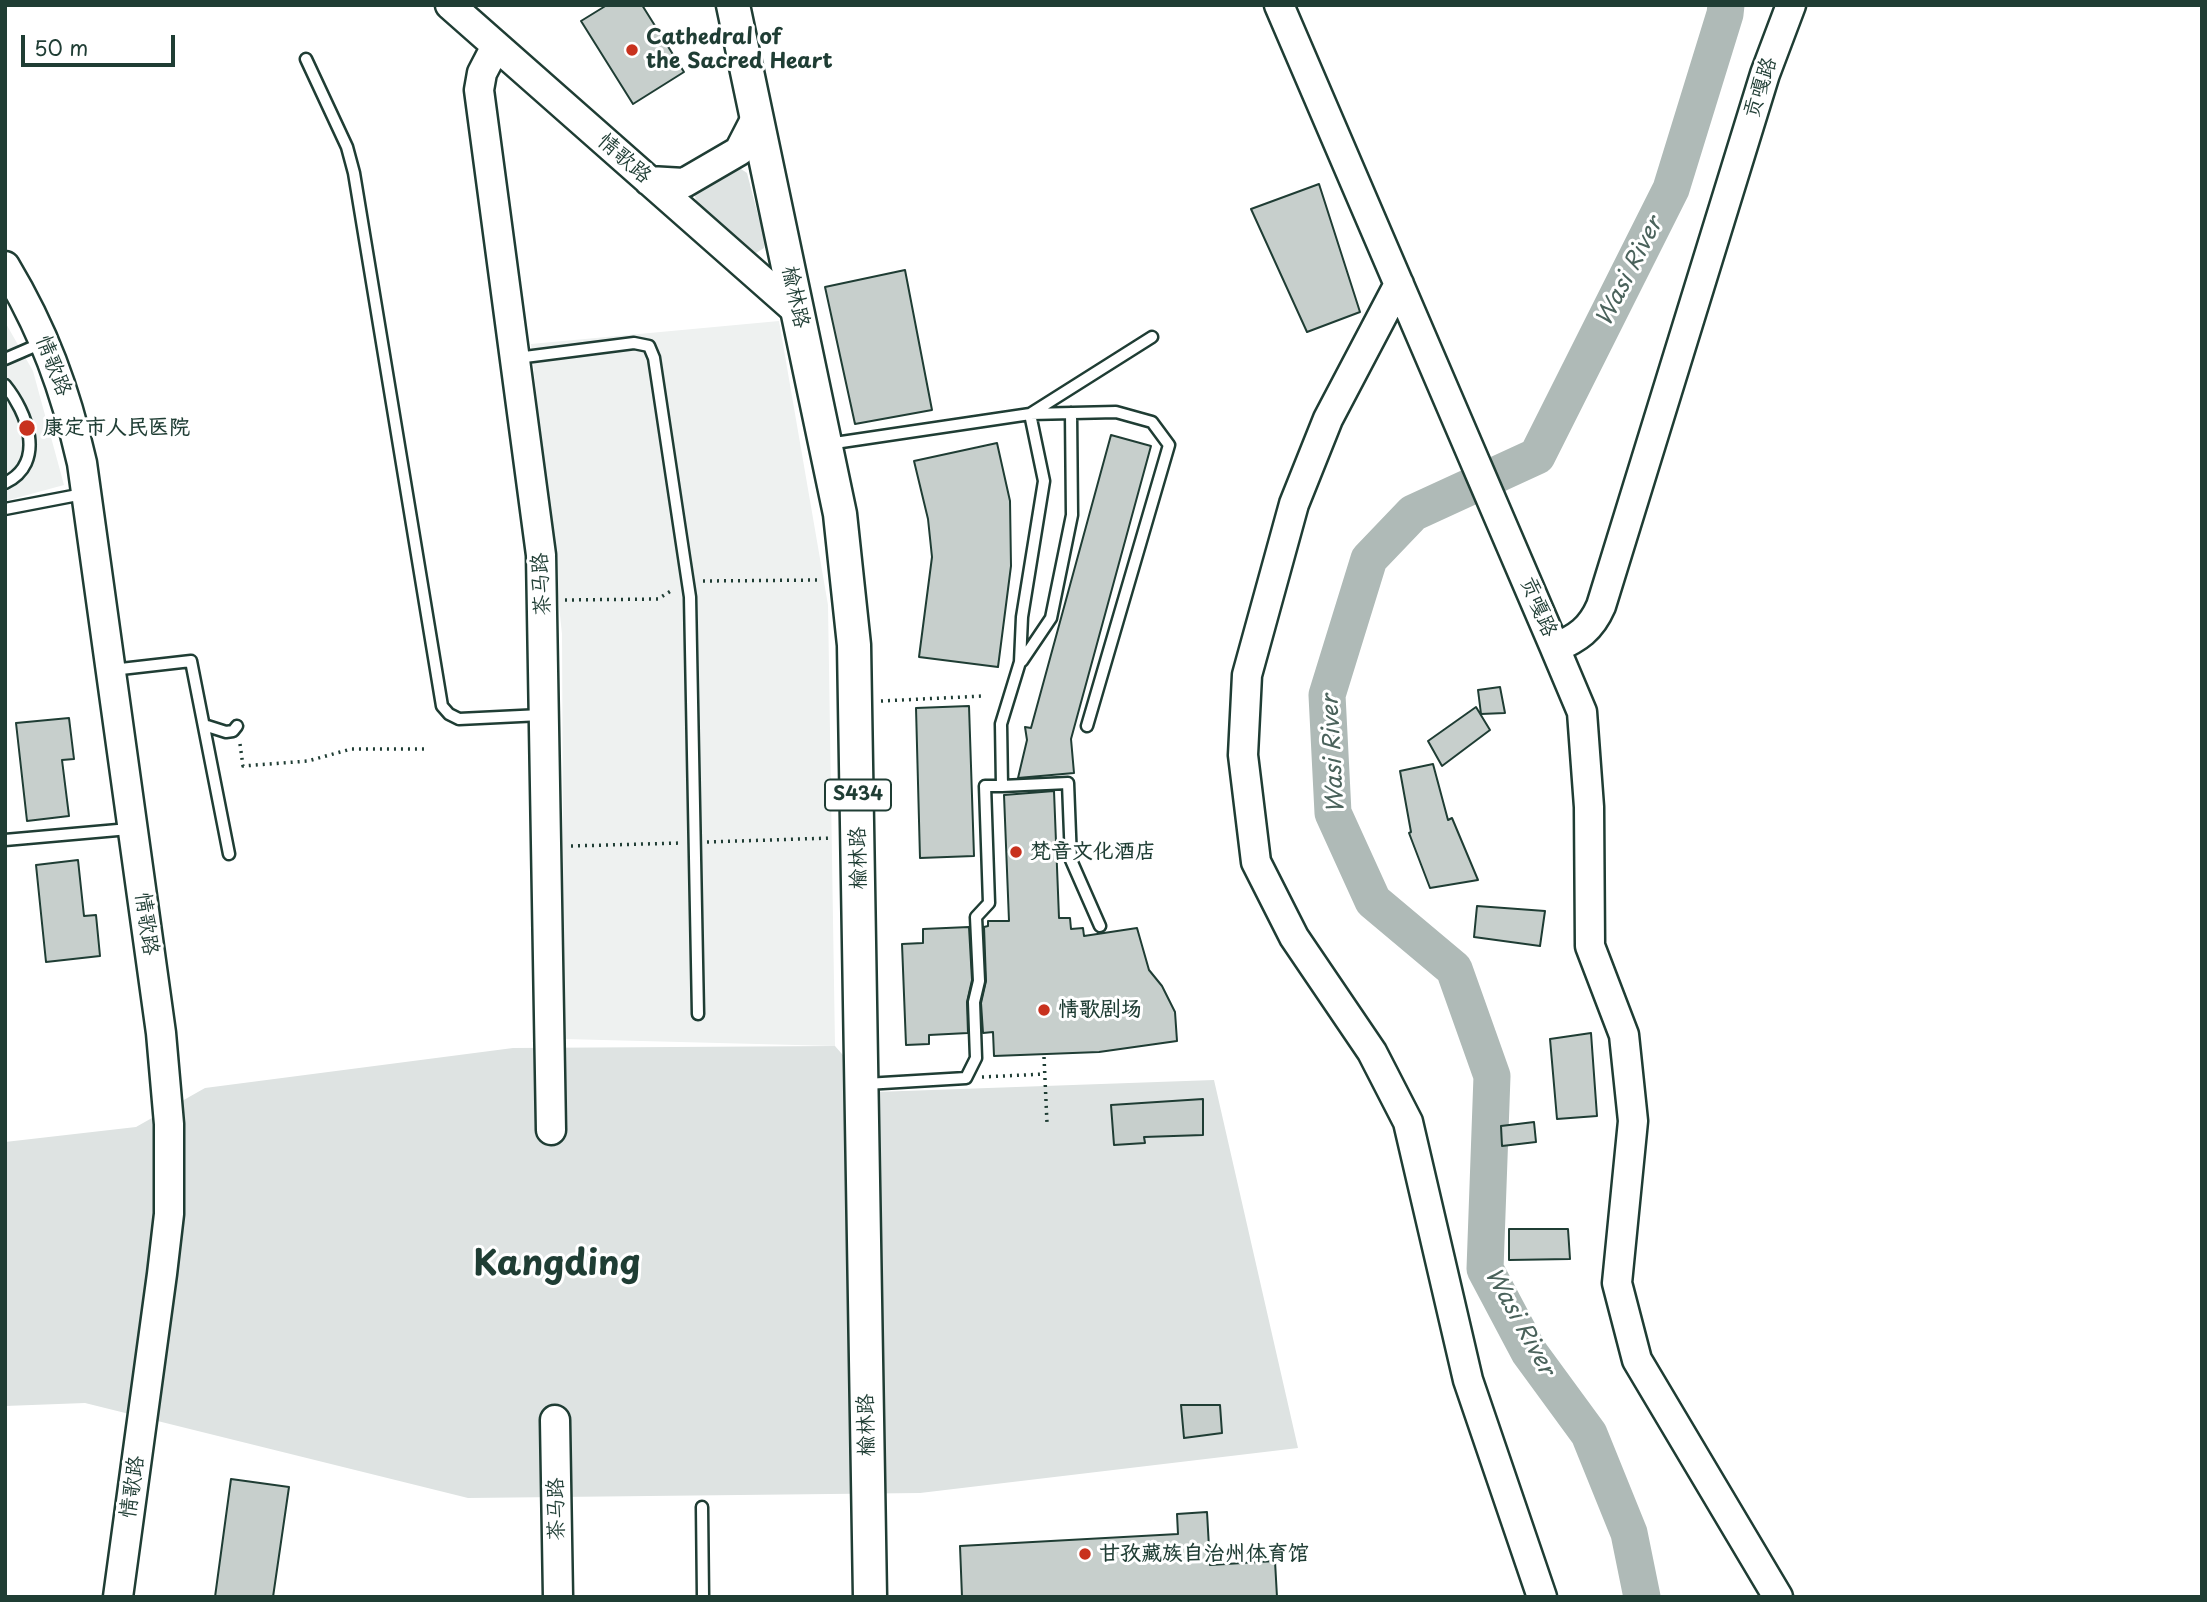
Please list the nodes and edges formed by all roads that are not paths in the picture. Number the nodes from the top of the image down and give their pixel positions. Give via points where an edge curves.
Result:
1 (450, 5) edge
2 (733, 5) edge
3 (1279, 5) edge
4 (1791, 5) edge
5 (496, 46) junction
6 (306, 58) dead end
7 (757, 116) junction
8 (649, 181) junction
9 (5, 266) edge
10 (1399, 284) junction
11 (798, 312) junction
12 (1152, 337) dead end
13 (46, 341) junction
14 (515, 358) junction
15 (5, 359) edge
16 (5, 385) edge
17 (1071, 413) junction
18 (1030, 414) junction
19 (826, 445) junction
20 (5, 483) edge
21 (87, 493) junction
22 (5, 509) edge
23 (1555, 648) junction
24 (1020, 662) junction
25 (111, 670) junction
26 (545, 715) junction
27 (204, 725) junction
28 (237, 726) road end
29 (1087, 726) dead end
30 (1002, 786) junction
31 (133, 828) junction
32 (5, 840) edge
33 (229, 854) dead end
34 (1100, 926) dead end
35 (698, 1014) dead end
36 (862, 1085) junction
37 (551, 1130) dead end
38 (555, 1420) dead end
39 (702, 1507) dead end
40 (118, 1597) edge
41 (558, 1597) edge
42 (703, 1597) edge
43 (870, 1597) edge
44 (1542, 1597) edge
45 (1778, 1597) edge

1 - 5 street, 情歌路
2 - 7 main road, 榆林路 / S434
3 - 10 street, 贡嘎路
4 - 23 street, 贡嘎路 via 1765,74 1601,606 1585,632
5 - 8 street, 情歌路
5 - 14 street, 茶马路 via 482,73 480,98
6 - 26 lane via 352,160 442,706 459,719
7 - 8 street via 739,152 684,183
7 - 11 main road, 榆林路 / S434
8 - 11 street, 情歌路
9 - 13 street, 情歌路
10 - 23 street, 贡嘎路
10 - 44 street via 1328,419 1294,504 1247,675 1243,755 1256,862 1294,937 1372,1052 1408,1122 1468,1380
11 - 19 main road, 榆林路 / S434
12 - 18 lane
13 - 15 lane
13 - 21 street, 情歌路 via 61,381
14 - 26 street, 茶马路 via 537,517
14 - 35 lane via 634,343 649,346 652,352 689,588
16 - 20 lane via 19,403 30,442 25,465
17 - 18 lane
17 - 24 lane via 1072,515 1051,618
17 - 29 lane via 1116,412 1152,422 1169,445
18 - 19 lane
18 - 24 lane via 1044,481 1022,617
19 - 36 main road, 榆林路 / S434 via 854,645
21 - 22 lane
21 - 25 street, 情歌路
23 - 45 street via 1582,712 1589,807 1590,946 1624,1035 1633,1121 1617,1283 1637,1360
24 - 30 lane via 1001,724
25 - 27 lane via 191,661
25 - 31 street, 情歌路
26 - 37 street, 茶马路
27 - 28 lane via 226,732
27 - 33 lane
30 - 34 lane via 1068,783 1071,860
30 - 36 lane via 985,786 989,903 976,917 976,1058 965,1078
31 - 32 lane
31 - 40 street, 情歌路 via 165,1063 170,1184 163,1274
36 - 43 main road, 榆林路 / S434
38 - 41 street, 茶马路
39 - 42 lane

